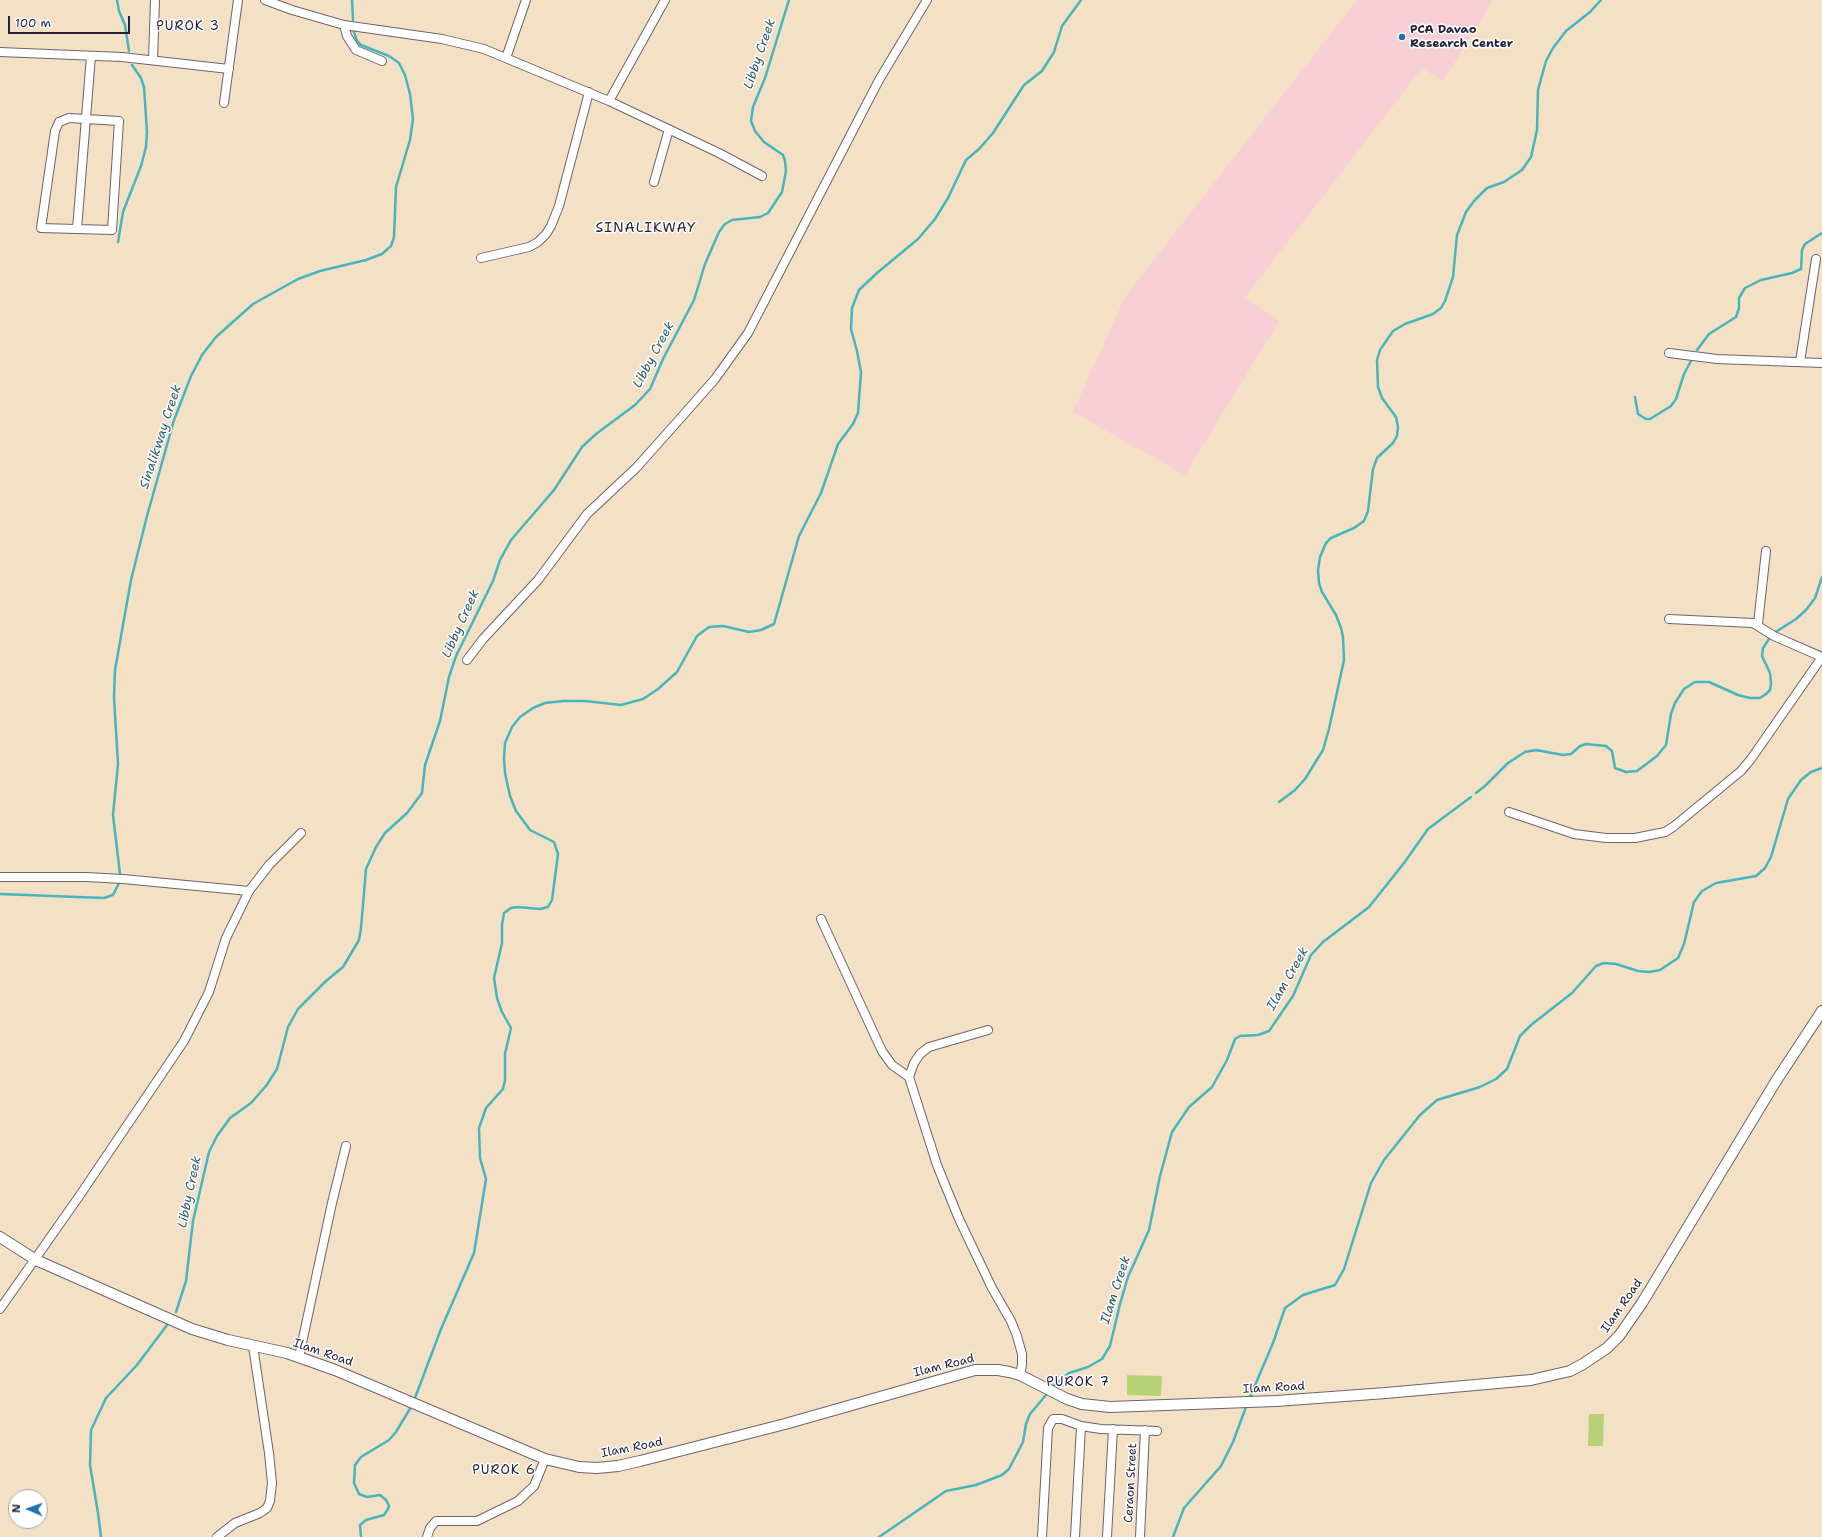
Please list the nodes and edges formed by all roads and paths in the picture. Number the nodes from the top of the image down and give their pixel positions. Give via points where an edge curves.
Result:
1 (155, 0) edge
2 (238, 0) edge
3 (265, 0) edge
4 (526, 0) edge
5 (665, 0) edge
6 (927, 0) edge
7 (344, 25) junction
8 (0, 52) edge
9 (91, 56) junction
10 (506, 58) junction
11 (153, 60) junction
12 (382, 61) dead end
13 (229, 68) junction
14 (589, 92) junction
15 (609, 101) junction
16 (224, 103) dead end
17 (86, 119) junction
18 (669, 129) junction
19 (762, 176) dead end
20 (654, 182) dead end
21 (77, 229) junction
22 (481, 258) dead end
23 (1816, 259) dead end
24 (1669, 353) dead end
25 (1800, 362) junction
26 (1822, 363) edge
27 (1766, 551) dead end
28 (1669, 619) dead end
29 (1758, 624) junction
30 (1822, 657) edge
31 (466, 660) dead end
32 (1509, 812) dead end
33 (301, 833) dead end
34 (0, 877) edge
35 (249, 891) junction
36 (821, 919) dead end
37 (1822, 1011) edge
38 (988, 1030) dead end
39 (909, 1077) junction
40 (346, 1146) dead end
41 (0, 1238) edge
42 (36, 1260) junction
43 (0, 1309) edge
44 (252, 1346) junction
45 (299, 1357) junction
46 (1020, 1375) junction
47 (1081, 1426) junction
48 (1113, 1429) junction
49 (1145, 1430) junction
50 (1157, 1431) dead end
51 (545, 1459) junction
52 (217, 1537) edge
53 (427, 1537) edge
54 (1042, 1537) edge
55 (1075, 1537) edge
56 (1107, 1537) edge
57 (1140, 1537) edge

1 - 11 street
2 - 13 street
3 - 7 street
4 - 10 street
5 - 15 street
6 - 31 street via 879,80 748,333 714,379 678,421 636,468 587,514 538,580
7 - 10 street via 462,43
7 - 12 street via 356,50
8 - 9 street
9 - 11 street
9 - 17 street
10 - 14 street
11 - 13 street
13 - 16 street
14 - 15 street
14 - 22 street via 559,206 546,234 529,247
15 - 18 street
17 - 21 street
17 - 21 street via 64,119 56,126 41,228
17 - 21 street via 119,121 112,230
18 - 19 street
18 - 20 street
23 - 25 street
24 - 25 street via 1717,359
25 - 26 street
27 - 29 street
28 - 29 street via 1745,621
29 - 30 street via 1769,633
30 - 32 street via 1741,771 1665,832 1635,838 1574,834
33 - 35 street
34 - 35 street via 123,879
35 - 42 street via 226,938 209,992 184,1041
36 - 39 street via 882,1051 892,1066
37 - 46 street, Ilam Road via 1776,1081 1642,1303 1619,1336 1597,1356 1570,1371 1531,1380 1386,1393 1126,1408 1097,1407 1067,1400
38 - 39 street via 929,1047 920,1054
39 - 46 street via 937,1166 959,1219 1017,1336 1022,1354
40 - 45 street
41 - 42 street, Ilam Road
42 - 43 street
42 - 44 street, Ilam Road via 192,1329
44 - 45 street, Ilam Road
44 - 52 street via 269,1453 271,1497 267,1508 235,1523
45 - 51 street, Ilam Road via 382,1388
46 - 51 street, Ilam Road via 998,1370 970,1371 785,1424 618,1466 579,1467
47 - 48 street
47 - 54 street via 1062,1419 1053,1419 1050,1422
47 - 55 street
48 - 49 street
48 - 56 street
49 - 50 street
49 - 57 street, Ceraon Street
51 - 53 street via 534,1486 518,1501 476,1521 436,1521

